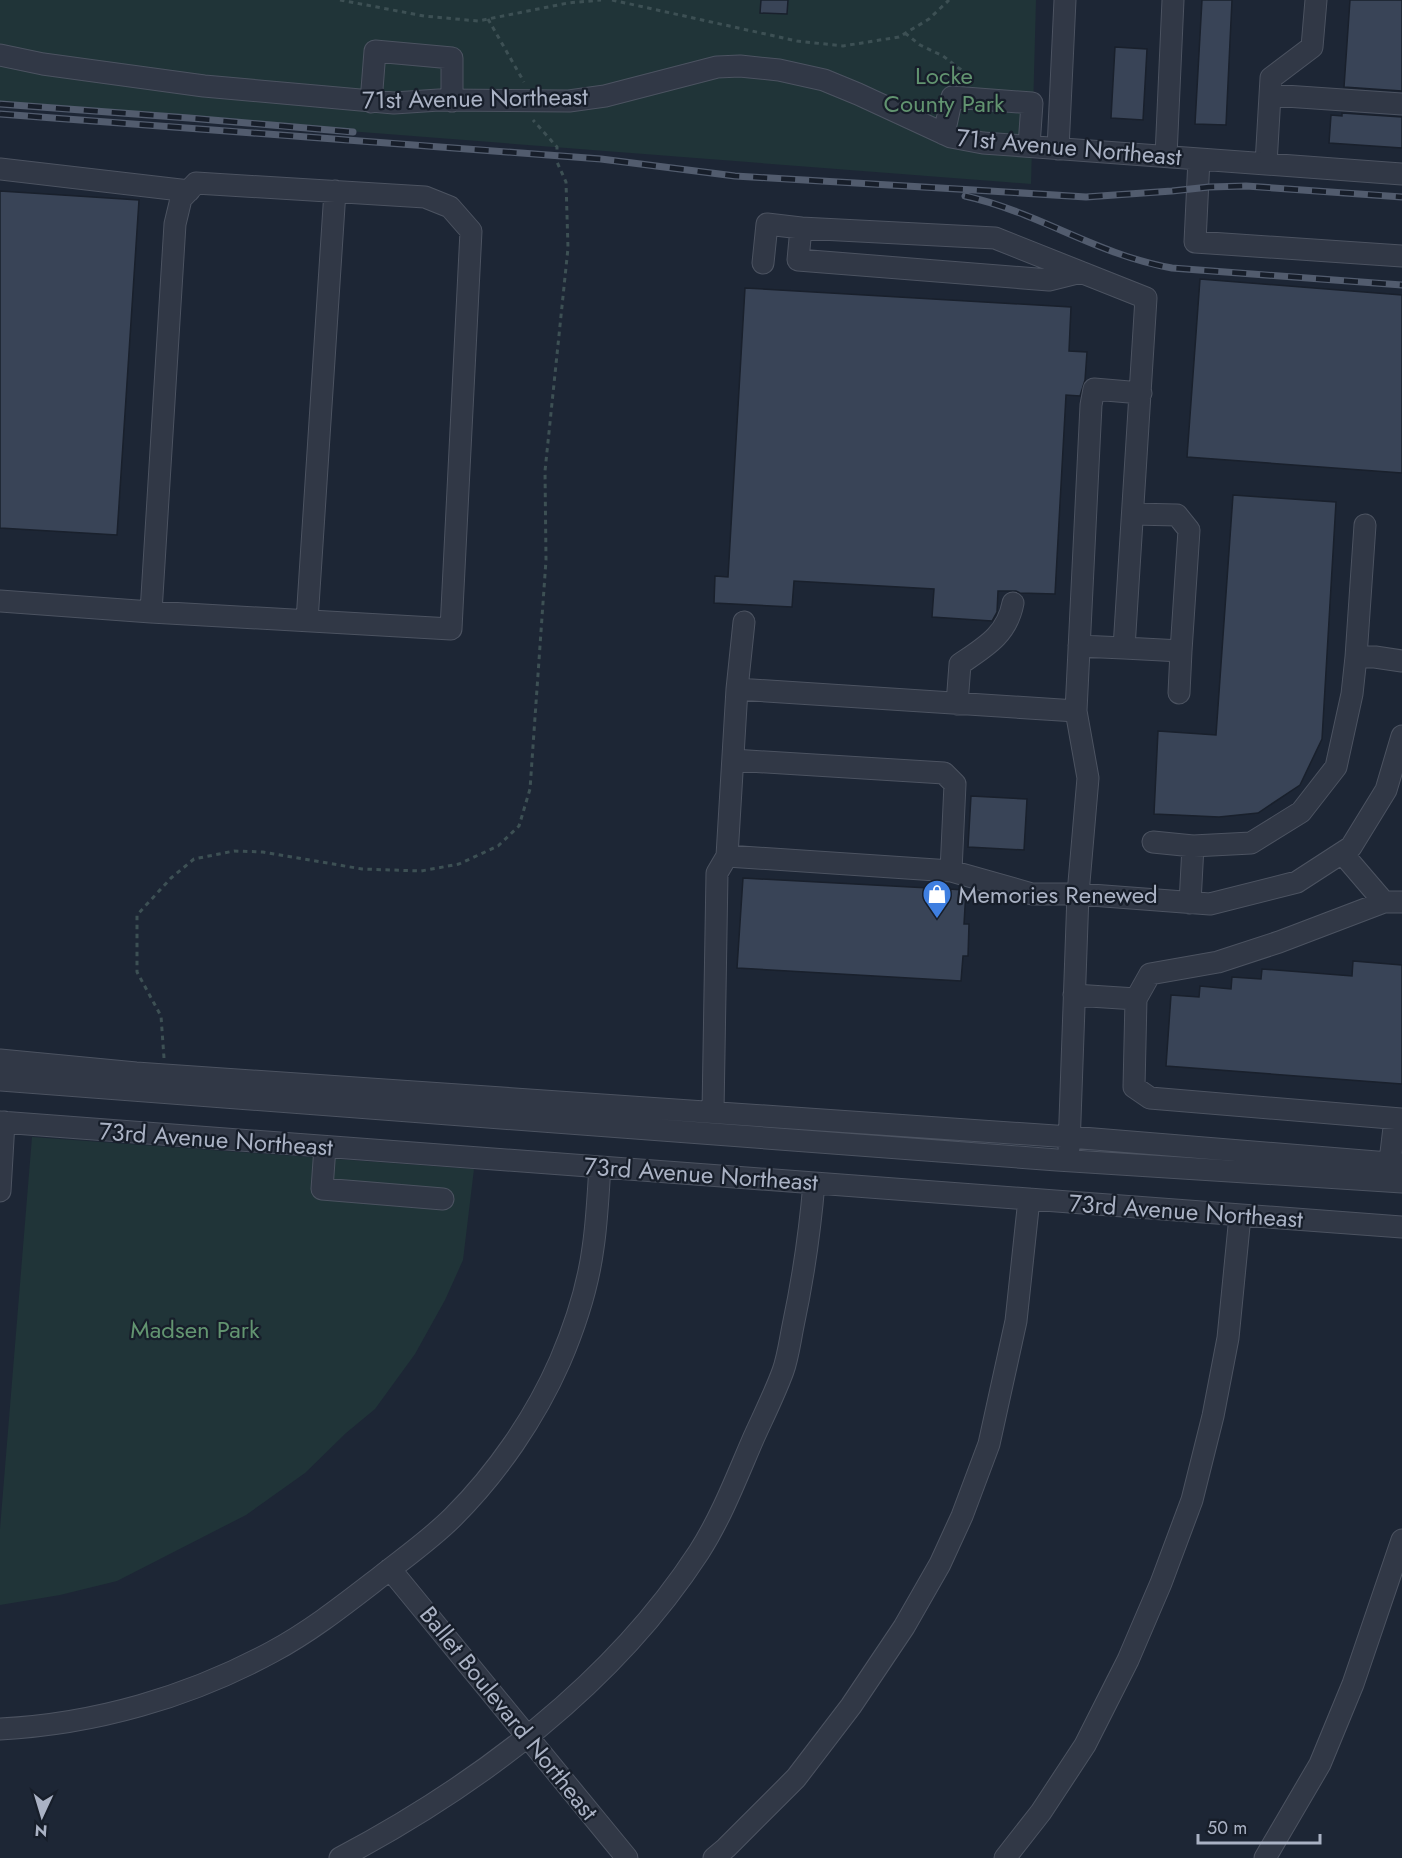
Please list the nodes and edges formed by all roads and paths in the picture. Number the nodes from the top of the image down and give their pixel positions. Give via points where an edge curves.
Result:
1 (340, 0) edge
2 (601, 0) edge
3 (612, 0) edge
4 (949, 0) edge
5 (1065, 0) edge
6 (1173, 0) edge
7 (1316, 0) edge
8 (488, 19) junction
9 (905, 33) junction
10 (0, 55) edge
11 (1270, 95) junction
12 (963, 98) junction
13 (452, 100) junction
14 (527, 101) junction
15 (371, 102) junction
16 (1402, 104) edge
17 (944, 134) junction
18 (1029, 146) junction
19 (1058, 148) junction
20 (1166, 156) junction
21 (1199, 159) junction
22 (1266, 164) junction
23 (0, 169) edge
24 (1402, 174) edge
25 (189, 191) junction
26 (335, 191) junction
27 (801, 228) junction
28 (1402, 256) edge
29 (763, 263) dead end
30 (1081, 272) junction
31 (1141, 393) junction
32 (1133, 514) junction
33 (1365, 525) dead end
34 (0, 601) edge
35 (1013, 603) dead end
36 (151, 612) junction
37 (307, 621) junction
38 (744, 622) dead end
39 (1079, 646) junction
40 (1124, 648) junction
41 (1181, 651) junction
42 (1356, 657) junction
43 (1402, 661) edge
44 (736, 689) junction
45 (1179, 693) dead end
46 (957, 704) junction
47 (1076, 711) junction
48 (1401, 741) edge
49 (733, 760) junction
50 (1153, 842) dead end
51 (1193, 846) junction
52 (1342, 853) junction
53 (727, 855) junction
54 (951, 871) junction
55 (1078, 894) junction
56 (1393, 902) edge
57 (1190, 903) junction
58 (1074, 995) junction
59 (1136, 999) junction
60 (0, 1060) edge
61 (164, 1075) junction
62 (0, 1080) edge
63 (713, 1112) junction
64 (1398, 1119) edge
65 (2, 1122) edge
66 (1070, 1137) junction
67 (325, 1147) junction
68 (1069, 1161) junction
69 (1, 1164) edge
70 (600, 1167) junction
71 (1396, 1173) edge
72 (814, 1183) junction
73 (0, 1191) edge
74 (444, 1199) dead end
75 (1029, 1199) junction
76 (1240, 1216) junction
77 (1402, 1227) edge
78 (1402, 1540) edge
79 (390, 1569) junction
80 (0, 1729) edge
81 (527, 1735) junction
82 (340, 1858) edge
83 (627, 1858) edge
84 (714, 1858) edge
85 (1005, 1858) edge
86 (1265, 1858) edge

1 - 8 path via 424,16
2 - 8 path
3 - 9 path via 797,41 843,46 878,42
4 - 9 path via 929,19
5 - 19 street
6 - 20 street
7 - 11 street via 1312,47 1271,78
8 - 14 path via 528,88
9 - 12 path via 964,72
10 - 15 street, 71st Avenue Northeast via 204,86
11 - 16 street
11 - 22 street
12 - 17 street via 952,97
12 - 18 street via 1032,103
13 - 14 street, 71st Avenue Northeast
13 - 15 street, 71st Avenue Northeast
13 - 15 street via 452,58 375,51
14 - 17 street, 71st Avenue Northeast via 605,96 717,67 740,66 824,80
14 - 61 path via 533,120 557,147 557,162 566,182 568,248 545,471 546,560 530,789 519,826 498,846 469,860 421,871 362,869 263,852 194,859 137,915 137,972 161,1016
17 - 18 street, 71st Avenue Northeast via 983,143
18 - 19 street, 71st Avenue Northeast
19 - 20 street, 71st Avenue Northeast
20 - 21 street, 71st Avenue Northeast
21 - 22 street, 71st Avenue Northeast
21 - 28 street via 1195,242
22 - 24 street, 71st Avenue Northeast
23 - 25 street
25 - 26 street via 196,183
25 - 36 street via 181,199 175,224
26 - 37 street
26 - 37 street via 425,197 450,207 471,231 451,629
27 - 29 street via 766,224
27 - 30 street via 995,238
27 - 30 street via 798,260 1049,280
30 - 31 street via 1146,298
31 - 32 street
31 - 39 street via 1094,390
32 - 40 street
32 - 41 street via 1177,515 1189,530
33 - 42 street
34 - 36 street
35 - 46 street via 1011,616 994,641 960,664
36 - 37 street
38 - 44 street
39 - 40 street
39 - 47 street
40 - 41 street
41 - 45 street
42 - 43 street
42 - 51 street via 1336,767 1301,812 1251,843
44 - 46 street
44 - 49 street
46 - 47 street
47 - 55 street via 1088,778
48 - 52 street via 1386,790 1351,847
49 - 53 street
49 - 54 street via 944,773 955,784
50 - 51 street
51 - 57 street
52 - 56 street
52 - 57 street via 1297,882 1210,904
53 - 54 street
53 - 63 street via 717,873
54 - 55 street via 1032,894
55 - 57 street
55 - 58 street
56 - 59 street via 1218,962 1150,974
58 - 59 street
58 - 66 street
59 - 64 street via 1134,1087 1150,1098
60 - 61 street
61 - 63 street
62 - 68 street, 73rd Avenue Northeast
63 - 66 street
64 - 71 street
65 - 67 street, 73rd Avenue Northeast
65 - 69 street
66 - 68 street
66 - 71 street
67 - 70 street, 73rd Avenue Northeast
67 - 74 street via 322,1189
68 - 71 street, 73rd Avenue Northeast
69 - 73 street
70 - 72 street, 73rd Avenue Northeast
70 - 79 street via 593,1248 583,1296 560,1361 529,1421 494,1470 452,1518
72 - 75 street, 73rd Avenue Northeast
72 - 81 street via 800,1293 784,1370 725,1504 674,1588 629,1643 580,1692
75 - 76 street, 73rd Avenue Northeast
75 - 84 street via 1016,1321 989,1444 940,1564 851,1706 796,1778
76 - 77 street, 73rd Avenue Northeast
76 - 85 street via 1228,1338 1213,1416 1192,1500 1169,1563 1128,1660 1085,1745
78 - 86 street via 1353,1684 1320,1764
79 - 80 street via 326,1618 228,1674 159,1701 90,1719
79 - 81 street, Ballet Boulevard Northeast
81 - 82 street via 461,1787
81 - 83 street, Ballet Boulevard Northeast

